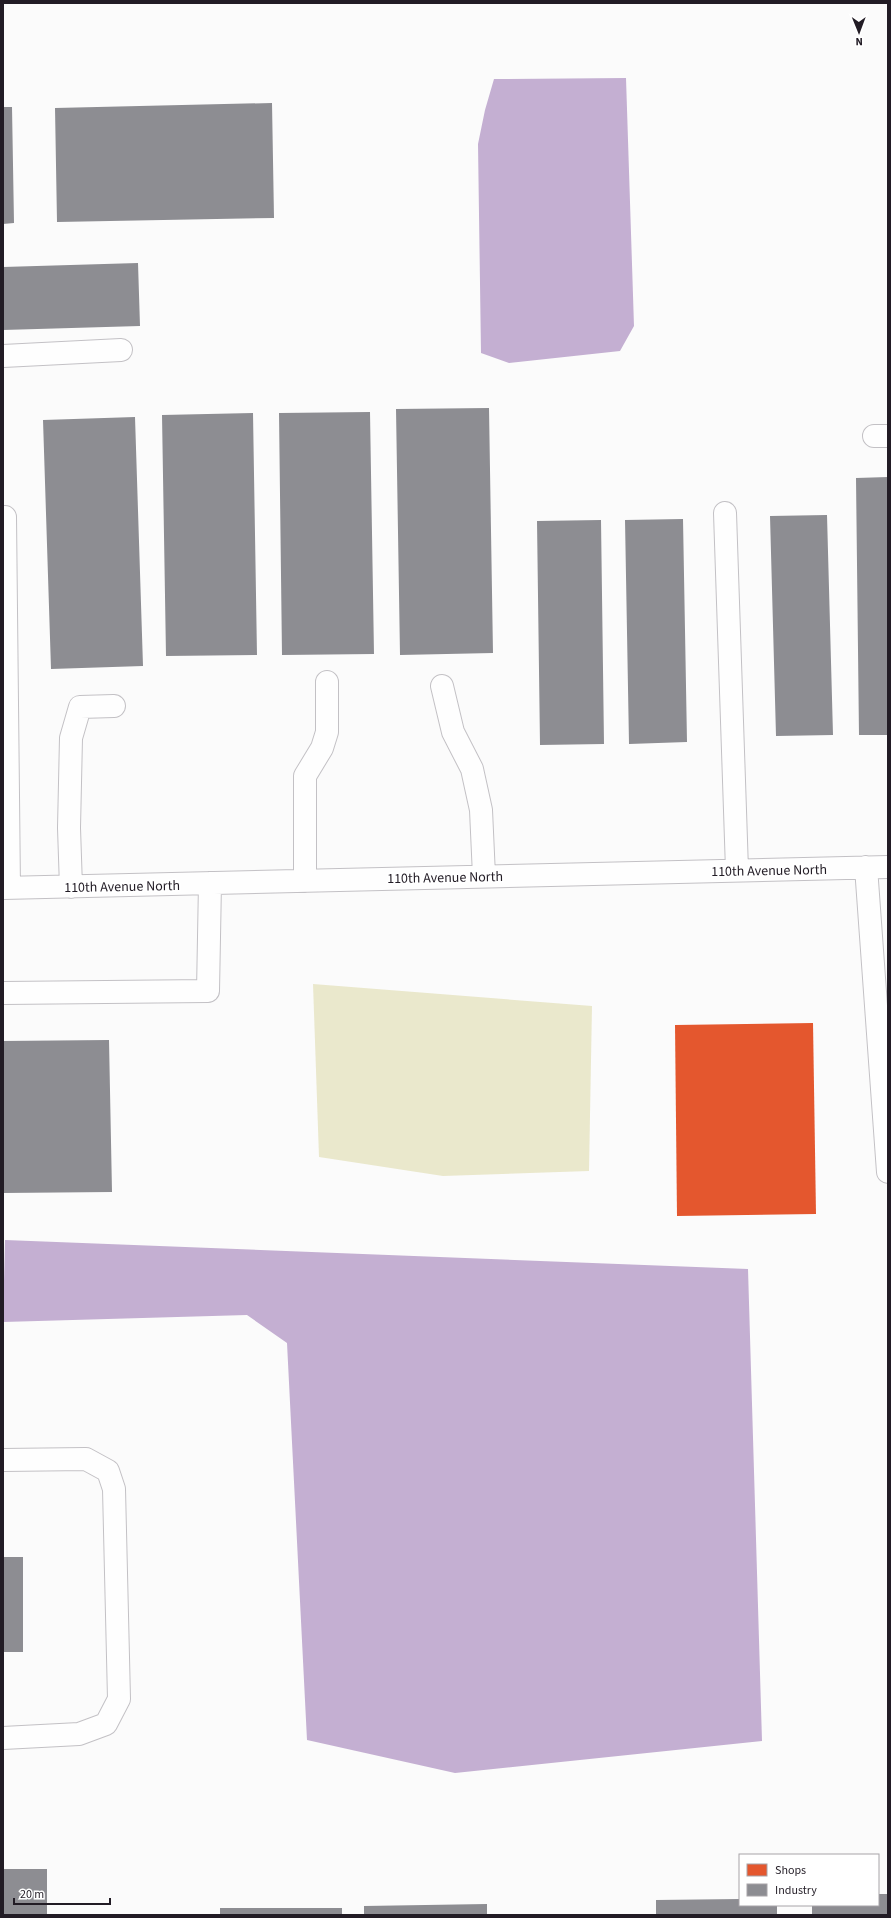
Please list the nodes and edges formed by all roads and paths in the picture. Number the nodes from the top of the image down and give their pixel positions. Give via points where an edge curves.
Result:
1 (121, 350) dead end
2 (3, 356) edge
3 (726, 513) dead end
4 (3, 517) edge
5 (327, 682) dead end
6 (442, 686) dead end
7 (114, 706) dead end
8 (866, 867) junction
9 (888, 867) edge
10 (737, 870) junction
11 (484, 876) junction
12 (304, 881) junction
13 (210, 883) junction
14 (71, 887) junction
15 (6, 888) edge
16 (881, 967) edge
17 (3, 993) edge
18 (888, 1172) edge
19 (3, 1460) edge
20 (3, 1738) edge

1 - 2 street
3 - 10 street
4 - 15 street
5 - 12 street via 327,732 322,748 305,776
6 - 11 street via 453,732 472,769 481,810
7 - 14 street via 80,708 71,738
8 - 9 street, 110th Avenue North
8 - 10 street, 110th Avenue North
8 - 16 street
10 - 11 street, 110th Avenue North
11 - 12 street, 110th Avenue North
12 - 13 street, 110th Avenue North
13 - 14 street, 110th Avenue North
13 - 17 street via 208,991
14 - 15 street, 110th Avenue North
16 - 18 street
19 - 20 street via 86,1459 108,1471 114,1489 120,1699 106,1724 79,1734

